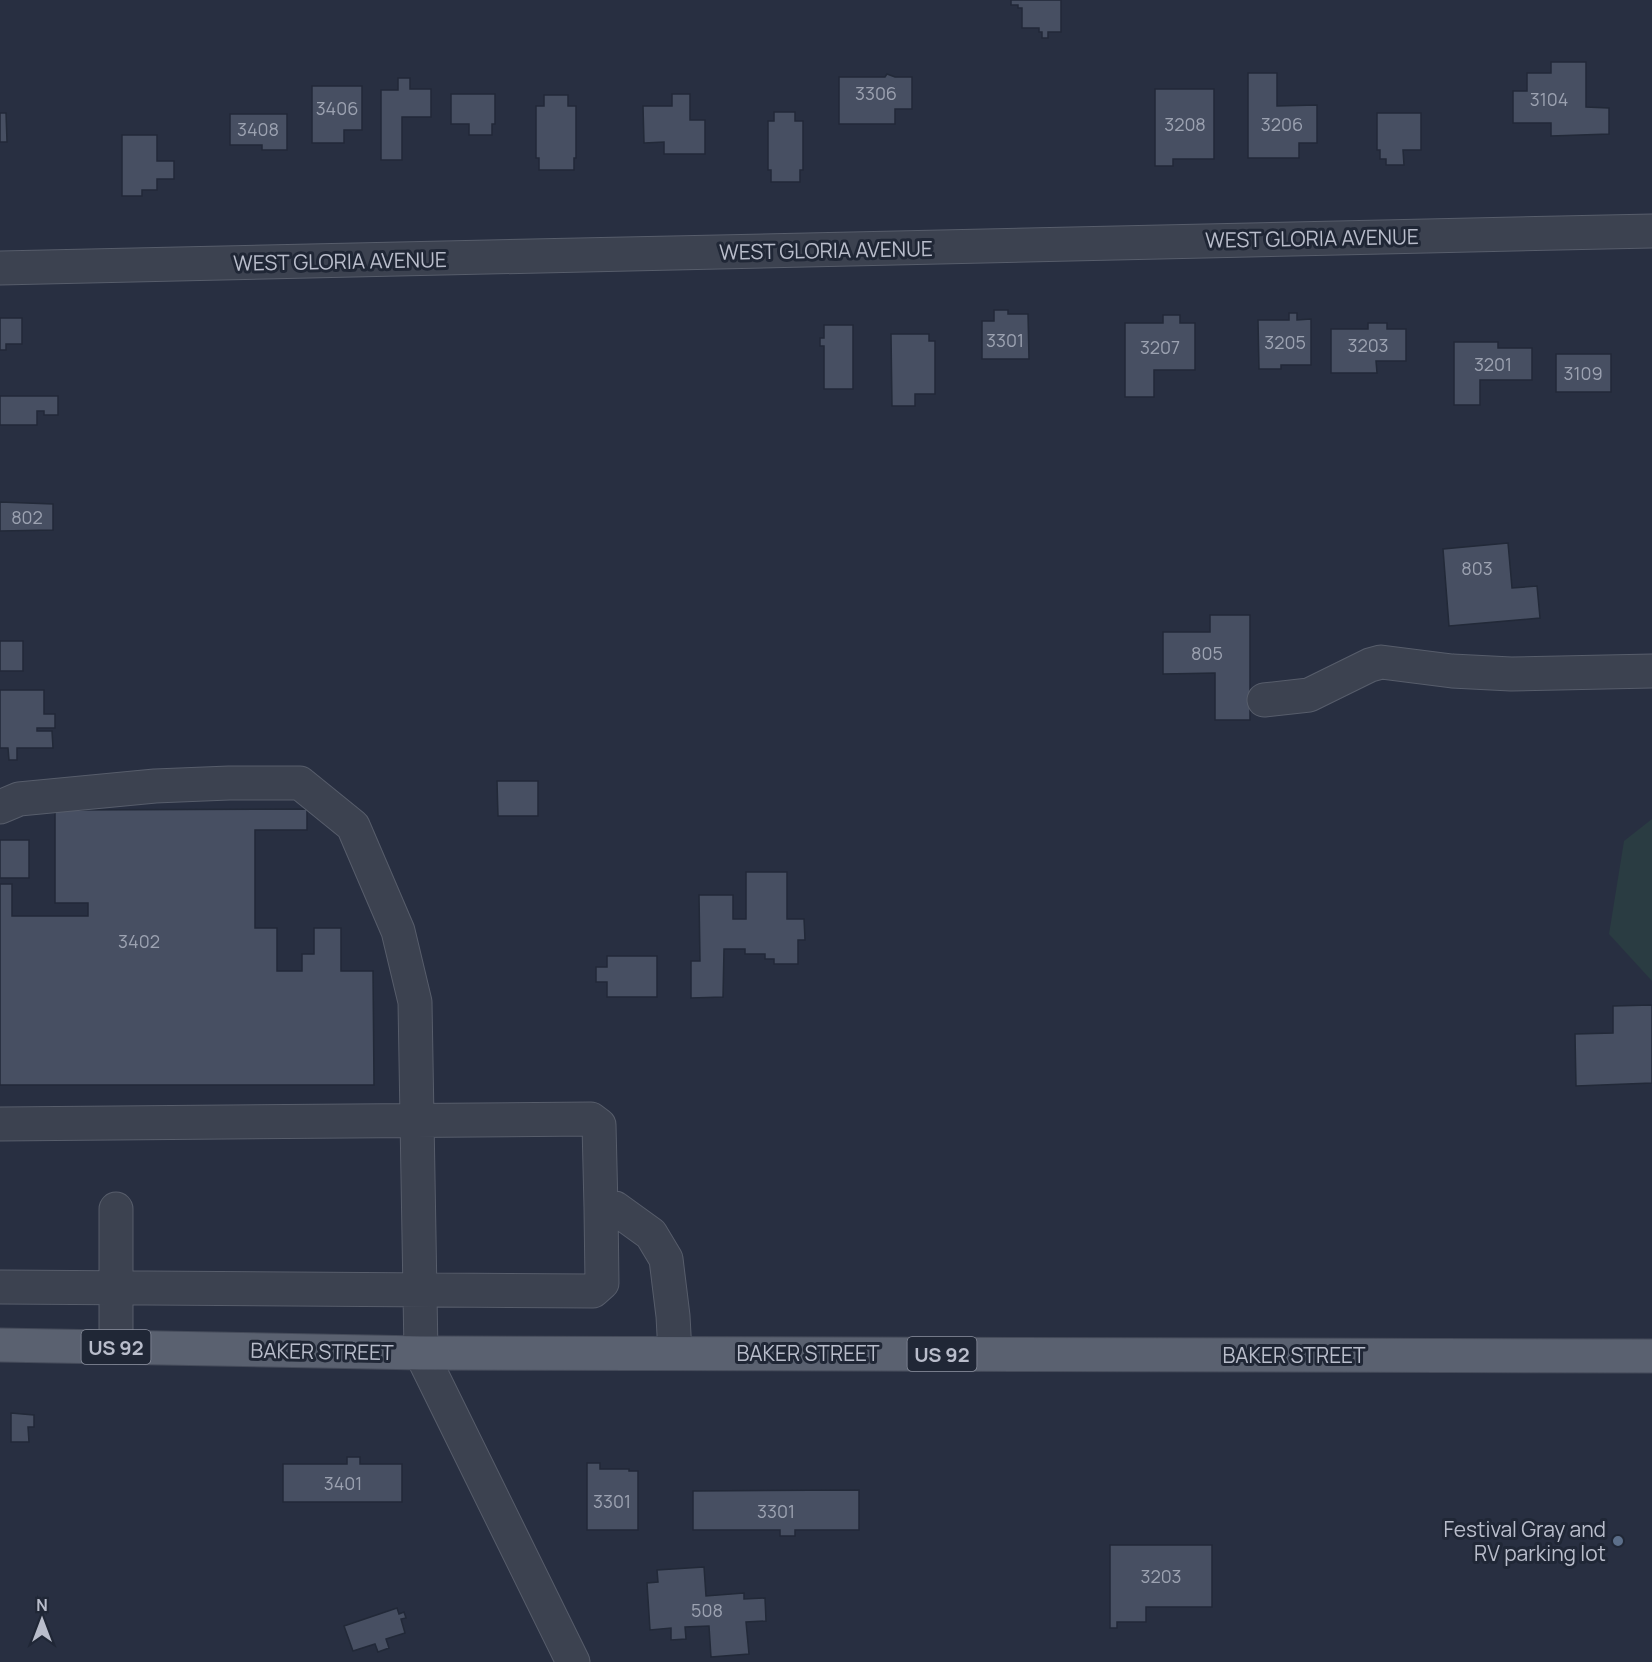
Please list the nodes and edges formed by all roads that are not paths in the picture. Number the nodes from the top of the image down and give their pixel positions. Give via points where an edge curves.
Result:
1 (1652, 231) edge
2 (0, 268) edge
3 (1652, 671) edge
4 (1264, 700) dead end
5 (0, 807) edge
6 (418, 1120) junction
7 (0, 1124) edge
8 (601, 1208) junction
9 (116, 1209) dead end
10 (0, 1287) edge
11 (116, 1288) junction
12 (420, 1290) junction
13 (0, 1345) edge
14 (116, 1347) junction
15 (421, 1353) junction
16 (675, 1353) junction
17 (1652, 1356) edge
18 (573, 1662) edge

1 - 2 street, WEST GLORIA AVENUE
3 - 4 street via 1511,674 1381,662 1309,695
5 - 6 street via 19,799 155,786 300,783 353,826 398,931 415,1002
6 - 7 street
6 - 8 street via 591,1119 599,1125
6 - 12 street
8 - 12 street via 602,1283 593,1291
8 - 16 street via 615,1208 651,1234 666,1259
9 - 11 street
10 - 11 street
11 - 12 street
11 - 14 street
12 - 15 street
13 - 14 main road, BAKER STREET / US 92
14 - 15 main road, BAKER STREET / US 92
15 - 16 main road, BAKER STREET / US 92
15 - 18 street
16 - 17 main road, BAKER STREET / US 92

